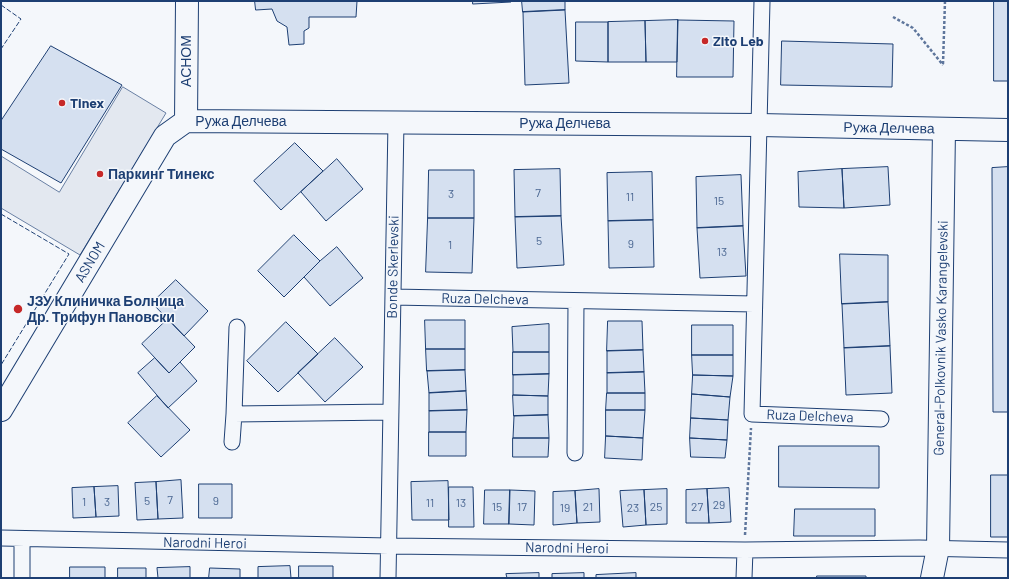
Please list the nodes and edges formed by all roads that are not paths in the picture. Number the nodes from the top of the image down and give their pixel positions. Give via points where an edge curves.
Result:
1 (187, 1) edge
2 (762, 1) edge
3 (186, 121) junction
4 (396, 122) junction
5 (759, 125) junction
6 (944, 129) junction
7 (1008, 130) edge
8 (393, 297) junction
9 (576, 301) junction
10 (754, 304) junction
11 (237, 327) dead end
12 (1, 410) edge
13 (391, 412) junction
14 (234, 414) junction
15 (881, 419) dead end
16 (232, 442) dead end
17 (575, 453) dead end
18 (1, 538) edge
19 (22, 539) junction
20 (389, 546) junction
21 (938, 548) junction
22 (745, 550) junction
23 (1008, 550) edge
24 (22, 578) edge
25 (388, 578) edge
26 (744, 578) edge
27 (932, 578) edge
28 (943, 578) edge

1 - 3 street, АСНОМ
2 - 5 street, Ruza Delcheva
3 - 4 street, Ружа Делчева
3 - 12 street, ASNOM via 165,136
4 - 5 street, Ружа Делчева
4 - 8 street, Bonde Skerlevski
5 - 6 street, Ружа Делчева
5 - 10 street, Ruza Delcheva
6 - 7 street, Ружа Делчева
6 - 21 street, General-Polkovnik Vasko Karangelevski
8 - 9 street, Ruza Delcheva
8 - 13 street, Bonde Skerlevski
9 - 10 street, Ruza Delcheva
9 - 17 street
10 - 15 street, Ruza Delcheva via 752,414
11 - 14 street
13 - 14 street
13 - 20 street, Bonde Skerlevski
14 - 16 street
18 - 19 street, Narodni Heroi
19 - 20 street, Narodni Heroi
19 - 24 street
20 - 22 street, Narodni Heroi
20 - 25 street
21 - 22 street, Narodni Heroi
21 - 23 street, Narodni Heroi
21 - 27 street, General-Polkovnik Vasko Karangelevski
21 - 28 street, General-Polkovnik Vasko Karangelevski
22 - 26 street

